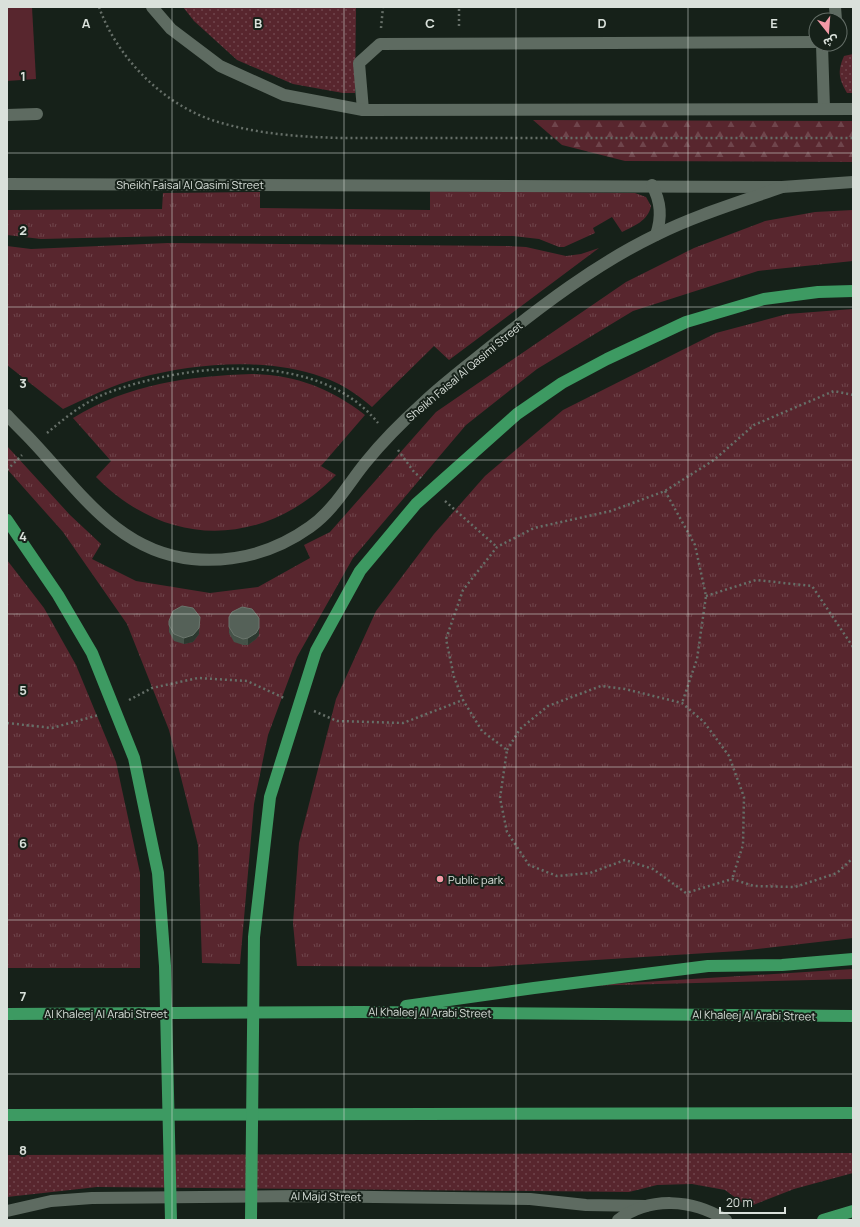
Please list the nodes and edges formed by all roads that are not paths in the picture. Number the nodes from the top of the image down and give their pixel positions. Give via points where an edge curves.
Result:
1 (152, 7) edge
2 (808, 42) edge
3 (822, 52) edge
4 (824, 109) junction
5 (853, 109) edge
6 (362, 110) junction
7 (37, 114) dead end
8 (7, 115) edge
9 (853, 182) edge
10 (7, 184) edge
11 (652, 185) junction
12 (782, 186) junction
13 (656, 235) junction
14 (853, 291) edge
15 (7, 415) edge
16 (7, 520) edge
17 (853, 959) edge
18 (361, 1012) junction
19 (7, 1014) edge
20 (853, 1016) edge
21 (853, 1113) edge
22 (7, 1115) edge
23 (646, 1206) junction
24 (7, 1210) edge
25 (853, 1211) edge
26 (171, 1220) edge
27 (251, 1220) edge
28 (618, 1220) edge
29 (726, 1220) edge
30 (823, 1220) edge

1 - 6 street via 171,29 220,66 284,95
2 - 6 street via 380,44 359,62
3 - 4 street
4 - 5 street
4 - 6 street
7 - 8 street
9 - 12 street, Sheikh Faisal Al Qasimi Street
10 - 11 street, Sheikh Faisal Al Qasimi Street
11 - 12 street, Sheikh Faisal Al Qasimi Street
11 - 13 street via 657,194 660,210 660,225
12 - 13 street, Sheikh Faisal Al Qasimi Street
13 - 15 street, Sheikh Faisal Al Qasimi Street via 586,276 503,336 423,402 368,459 335,504 312,526 285,543 255,555 223,560 191,559 160,552 131,539 105,520
14 - 27 highway via 818,292 764,299 686,322 562,383 516,414 416,504 360,572 316,651 270,797 254,937
16 - 26 highway via 58,595 92,654 134,758 158,873 165,966
17 - 18 highway via 782,965 708,966
18 - 19 highway, Al Khaleej Al Arabi Street
18 - 20 highway, Al Khaleej Al Arabi Street
21 - 22 highway
23 - 24 street, Al Majd Street via 586,1205 530,1199 290,1196 92,1198 51,1201
23 - 28 street via 625,1214
23 - 29 street via 690,1204 711,1211
25 - 30 highway

